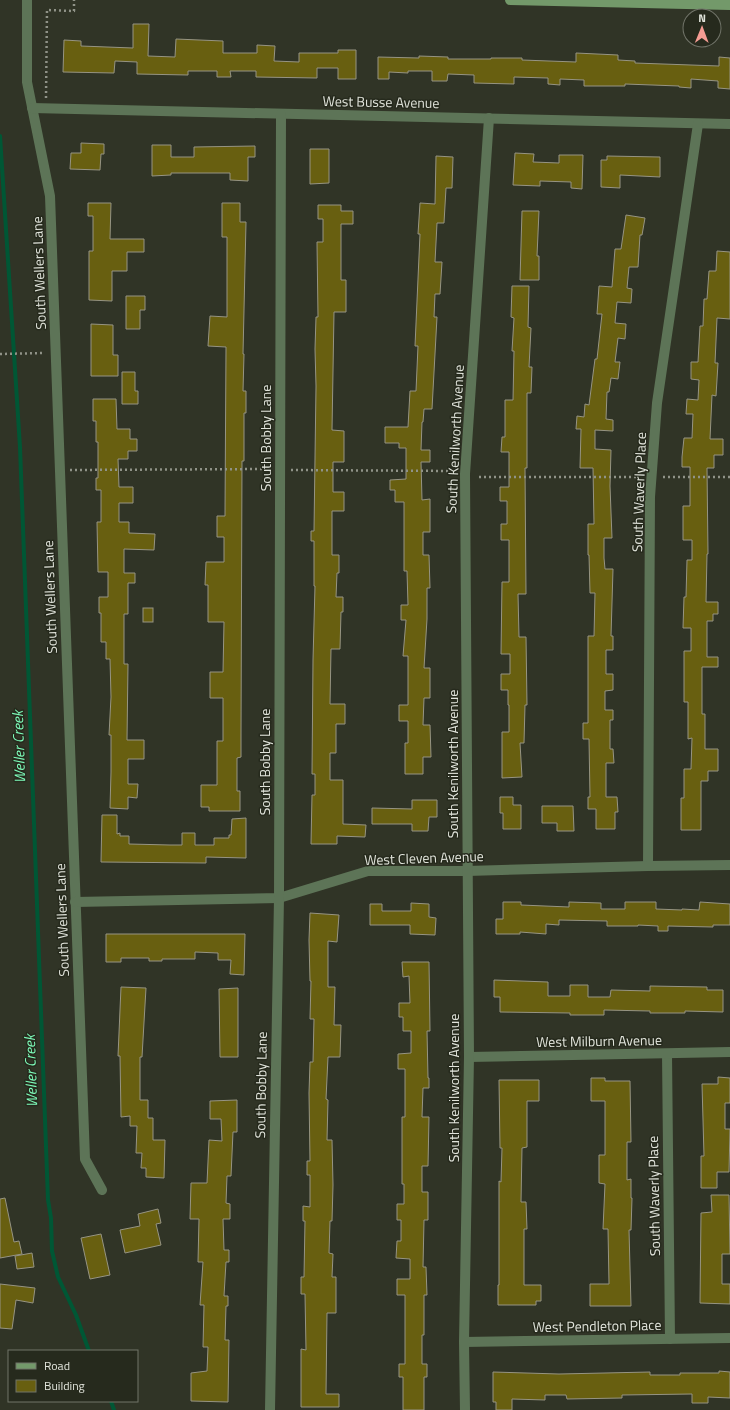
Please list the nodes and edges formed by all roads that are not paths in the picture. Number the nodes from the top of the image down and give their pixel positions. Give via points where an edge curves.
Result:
1 (27, 0) edge
2 (510, 0) edge
3 (693, 2) edge
4 (730, 5) edge
5 (32, 108) junction
6 (281, 114) junction
7 (489, 118) junction
8 (698, 124) junction
9 (730, 124) edge
10 (730, 865) edge
11 (648, 866) junction
12 (467, 871) junction
13 (279, 898) junction
14 (75, 902) junction
15 (730, 1052) edge
16 (667, 1054) junction
17 (469, 1057) junction
18 (102, 1190) dead end
19 (730, 1338) edge
20 (670, 1339) junction
21 (464, 1342) junction
22 (270, 1410) edge
23 (465, 1410) edge

1 - 5 street, South Wellers Lane via 27,82
2 - 3 main road
3 - 4 main road
5 - 6 street, West Busse Avenue
5 - 14 street, South Wellers Lane via 50,196
6 - 7 street, West Busse Avenue
6 - 13 street, South Bobby Lane
7 - 8 street, West Busse Avenue
7 - 12 street, South Kenilworth Avenue via 465,474
8 - 9 street, West Busse Avenue
8 - 11 street, South Waverly Place via 657,403 650,497
10 - 11 street, West Cleven Avenue
11 - 12 street, West Cleven Avenue
12 - 13 street, West Cleven Avenue via 368,871
12 - 17 street, South Kenilworth Avenue
13 - 14 street, West Cleven Avenue
13 - 22 street, South Bobby Lane
14 - 18 street, South Wellers Lane via 85,1159
15 - 16 street, West Milburn Avenue
16 - 17 street, West Milburn Avenue
16 - 20 street, South Waverly Place
17 - 21 street, South Kenilworth Avenue
19 - 20 street, West Pendleton Place
20 - 21 street, West Pendleton Place
21 - 23 street, South Kenilworth Avenue

